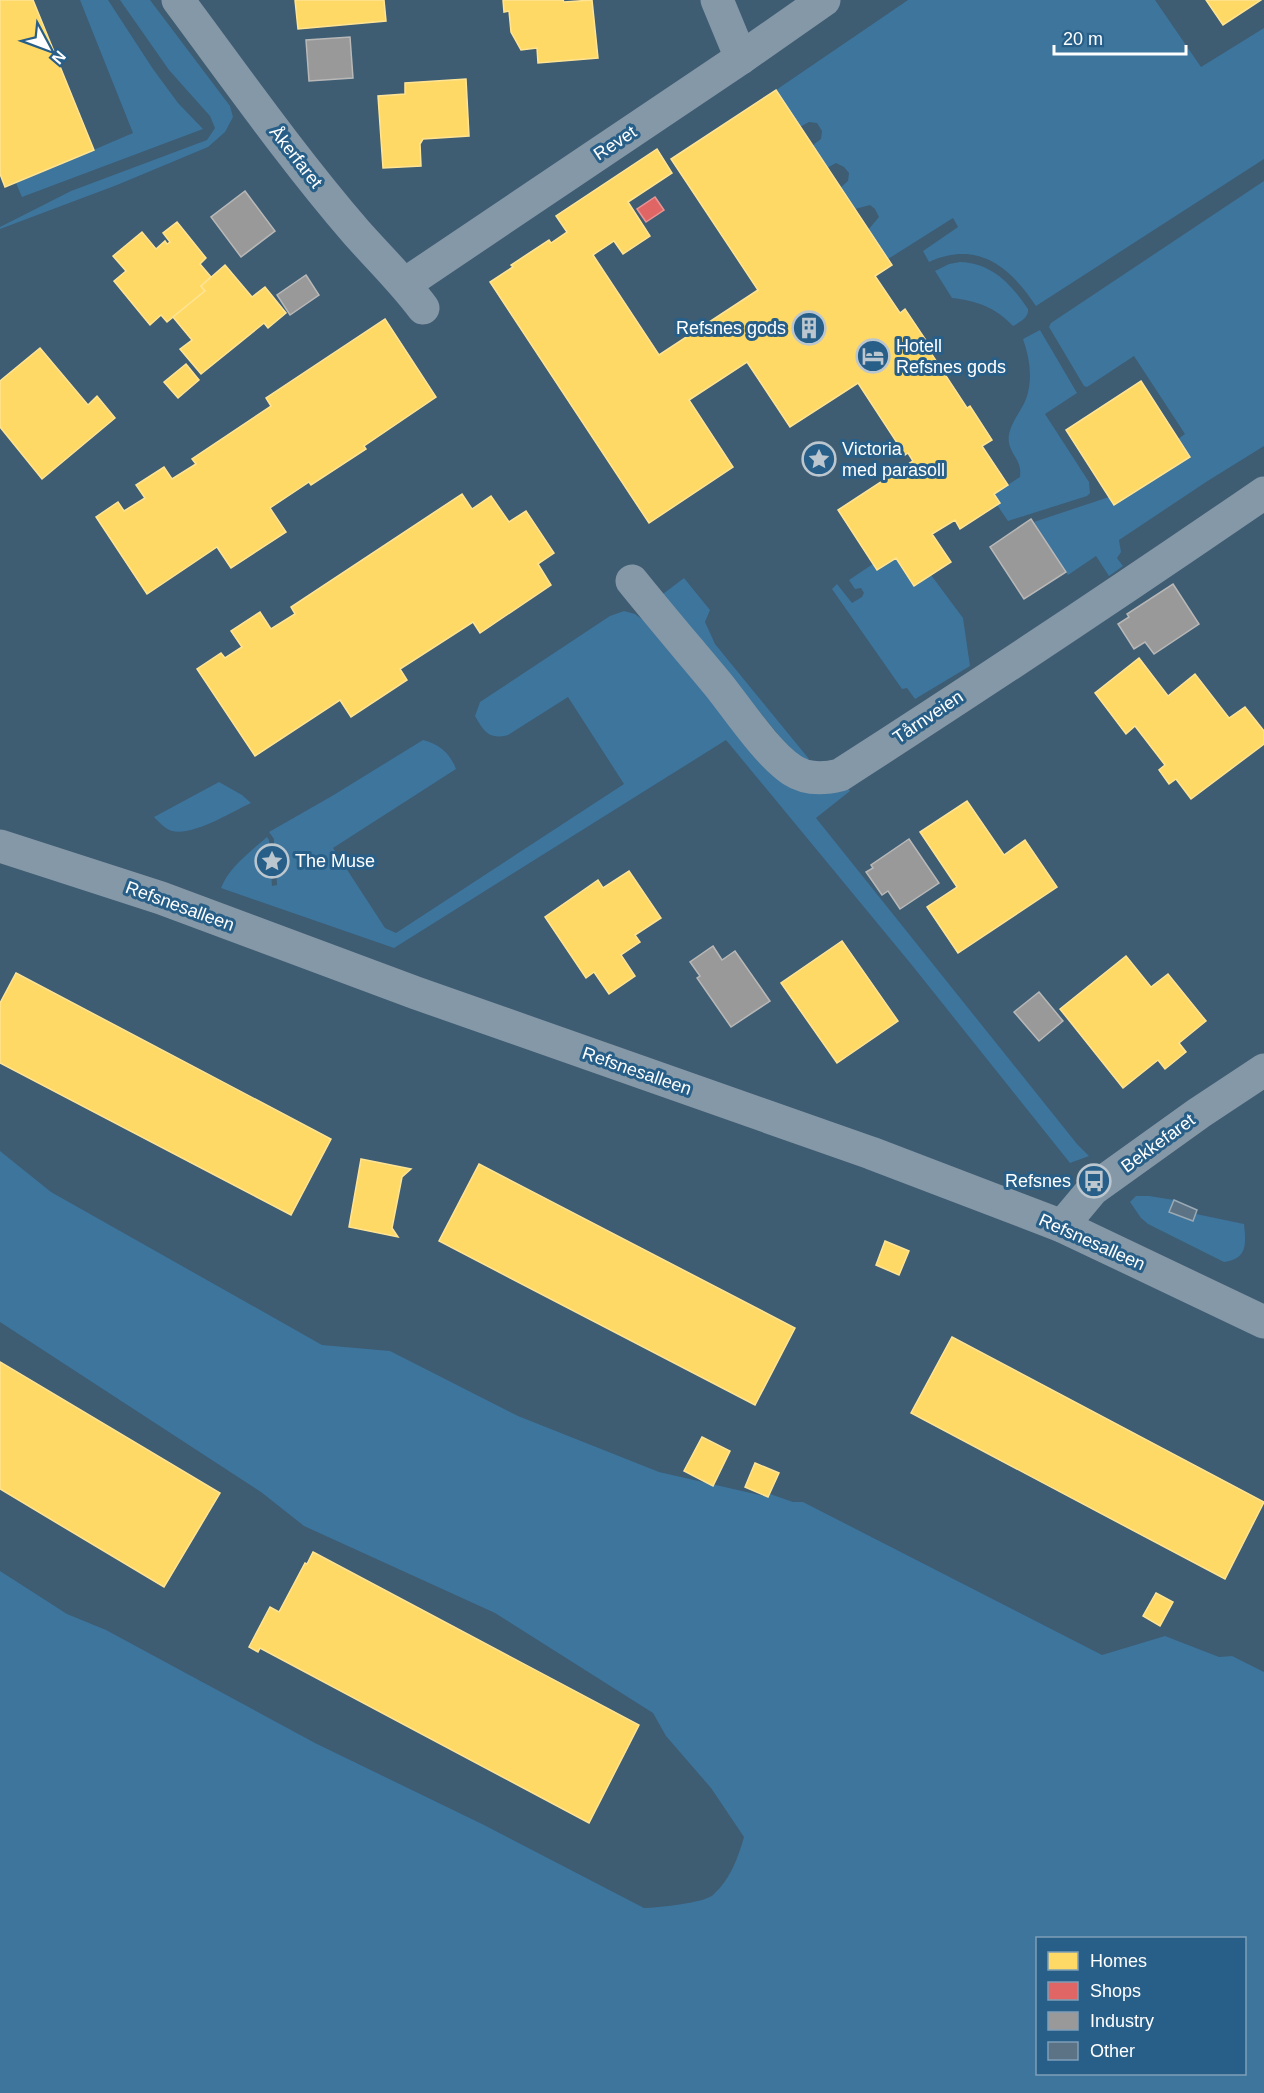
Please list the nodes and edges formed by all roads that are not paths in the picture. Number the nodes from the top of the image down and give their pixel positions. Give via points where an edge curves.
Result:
1 (178, 0) edge
2 (717, 0) edge
3 (824, 0) edge
4 (741, 58) junction
5 (414, 296) joint
6 (1264, 493) edge
7 (632, 581) dead end
8 (0, 846) edge
9 (1264, 1070) edge
10 (1062, 1226) junction
11 (1264, 1322) edge

1 - 5 street, Åkerfaret via 357,233
2 - 4 street
3 - 4 street, Revet
4 - 5 street, Revet
6 - 7 street, Tårnveien via 1030,652 840,775 828,778 800,774 776,755
8 - 10 street, Refsnesalleen via 161,898 416,993 871,1153
9 - 10 street, Bekkefaret via 1093,1189
10 - 11 street, Refsnesalleen

